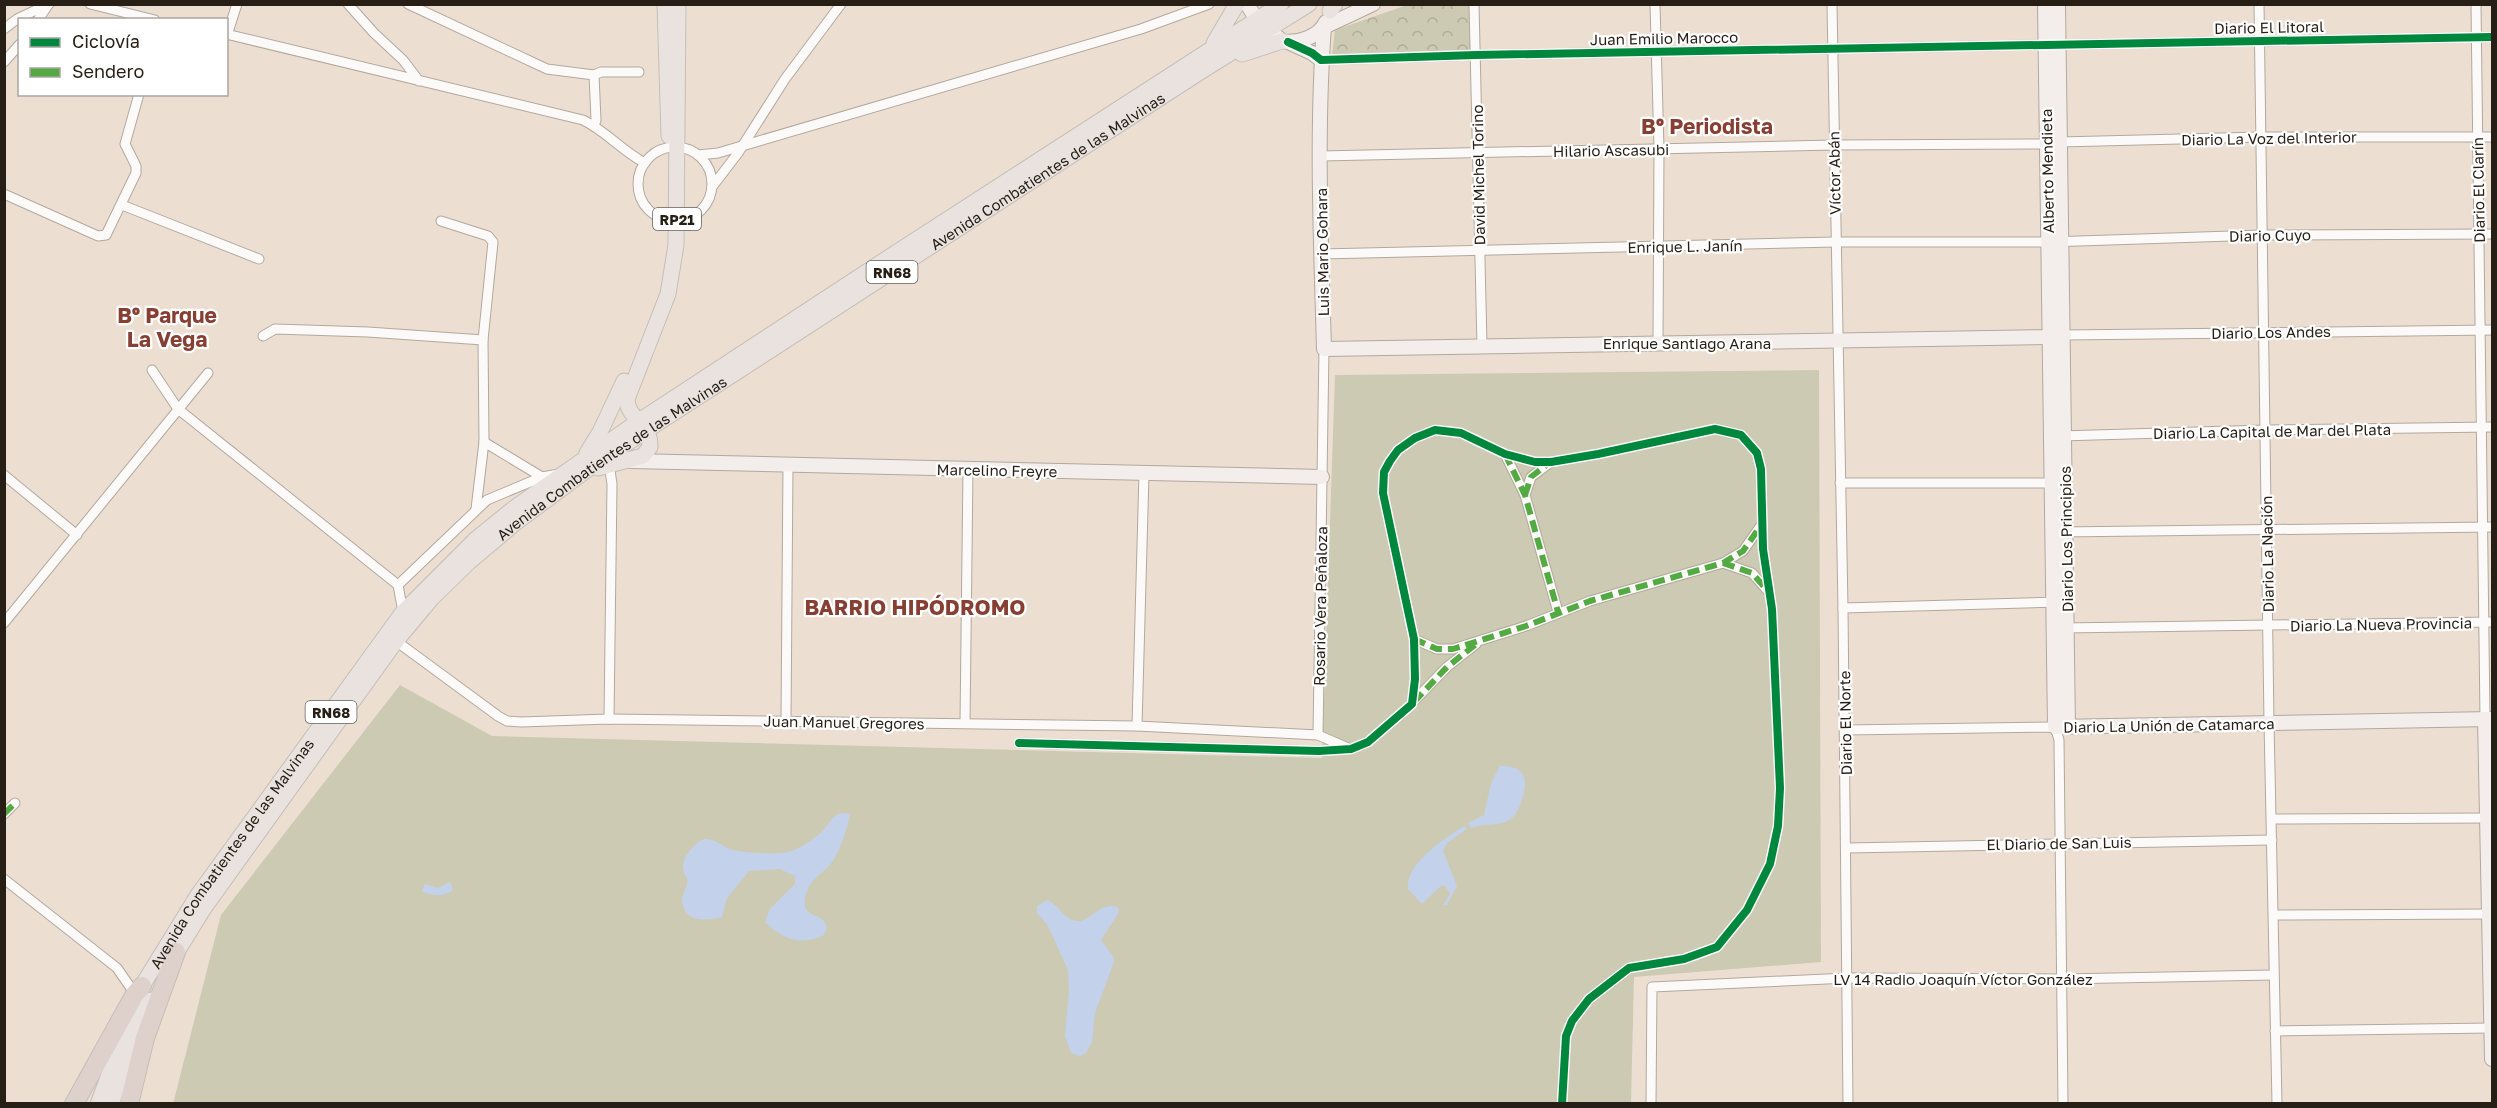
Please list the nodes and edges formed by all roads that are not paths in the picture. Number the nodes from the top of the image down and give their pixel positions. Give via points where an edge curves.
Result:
1 (90, 4) edge
2 (120, 4) edge
3 (237, 4) edge
4 (348, 4) edge
5 (408, 4) edge
6 (665, 4) edge
7 (678, 4) edge
8 (841, 4) edge
9 (1209, 4) edge
10 (1238, 4) edge
11 (1247, 4) edge
12 (1281, 4) edge
13 (1309, 4) edge
14 (1373, 4) edge
15 (1474, 4) edge
16 (1655, 4) edge
17 (1832, 4) edge
18 (2045, 4) edge
19 (2058, 4) edge
20 (2259, 4) edge
21 (2476, 4) edge
22 (49, 5) edge
23 (1332, 7) edge
24 (20, 18) edge
25 (39, 18) edge
26 (147, 18) edge
27 (149, 18) edge
28 (18, 19) edge
29 (1262, 25) junction
30 (1324, 27) junction
31 (4, 29) edge
32 (228, 31) edge
33 (228, 34) edge
34 (2477, 37) junction
35 (2493, 37) edge
36 (1285, 41) junction
37 (2259, 41) junction
38 (2052, 45) junction
39 (18, 46) edge
40 (1833, 48) junction
41 (1209, 50) junction
42 (1656, 52) junction
43 (1476, 55) junction
44 (1322, 60) junction
45 (4, 62) edge
46 (639, 72) dead end
47 (1200, 72) junction
48 (594, 75) junction
49 (419, 81) junction
50 (138, 96) edge
51 (594, 126) junction
52 (2260, 137) junction
53 (2493, 137) edge
54 (2477, 138) junction
55 (2060, 142) junction
56 (2045, 144) junction
57 (1834, 145) junction
58 (741, 146) junction
59 (674, 148) junction
60 (1659, 149) junction
61 (1478, 151) junction
62 (698, 155) junction
63 (1321, 156) junction
64 (645, 163) junction
65 (712, 187) junction
66 (4, 194) edge
67 (122, 205) junction
68 (441, 221) dead end
69 (673, 221) junction
70 (2478, 234) junction
71 (2493, 234) edge
72 (2262, 235) junction
73 (2055, 241) junction
74 (1836, 242) junction
75 (1658, 247) junction
76 (1479, 248) junction
77 (1321, 254) junction
78 (259, 259) dead end
79 (2479, 330) junction
80 (2493, 330) edge
81 (2263, 332) junction
82 (263, 336) dead end
83 (2057, 336) junction
84 (483, 340) junction
85 (1838, 342) junction
86 (1658, 343) junction
87 (1482, 345) junction
88 (1324, 349) junction
89 (152, 370) dead end
90 (208, 373) dead end
91 (178, 408) junction
92 (2482, 427) junction
93 (2493, 427) edge
94 (645, 430) junction
95 (2265, 430) junction
96 (600, 432) junction
97 (2058, 436) junction
98 (484, 442) junction
99 (1505, 454) junction
100 (627, 461) junction
101 (672, 462) junction
102 (1551, 462) junction
103 (609, 464) junction
104 (584, 465) junction
105 (788, 465) junction
106 (968, 469) junction
107 (561, 474) junction
108 (1144, 474) junction
109 (4, 475) edge
110 (542, 477) junction
111 (1322, 477) junction
112 (1840, 483) junction
113 (2053, 483) junction
114 (1525, 495) junction
115 (476, 509) junction
116 (1761, 524) junction
117 (2488, 527) edge
118 (2267, 528) junction
119 (2059, 532) junction
120 (77, 535) junction
121 (1723, 563) junction
122 (398, 585) junction
123 (1769, 592) junction
124 (2060, 602) junction
125 (1843, 608) junction
126 (403, 612) junction
127 (1558, 612) junction
128 (2489, 622) edge
129 (4, 623) edge
130 (2267, 626) junction
131 (2061, 628) junction
132 (1414, 639) junction
133 (1482, 640) junction
134 (396, 641) junction
135 (1412, 704) junction
136 (609, 719) junction
137 (2489, 719) edge
138 (786, 721) junction
139 (964, 723) junction
140 (2269, 723) junction
141 (1137, 726) junction
142 (1845, 730) junction
143 (2060, 732) junction
144 (1318, 735) junction
145 (1019, 743) dead end
146 (1351, 749) junction
147 (15, 803) dead end
148 (4, 814) edge
149 (2490, 818) edge
150 (2272, 819) junction
151 (2272, 840) junction
152 (2059, 843) junction
153 (1847, 848) junction
154 (4, 879) edge
155 (2491, 914) edge
156 (2274, 915) junction
157 (176, 952) junction
158 (2273, 975) junction
159 (1848, 978) junction
160 (2061, 979) junction
161 (139, 990) junction
162 (2492, 1028) edge
163 (2275, 1031) junction
164 (2493, 1059) edge
165 (74, 1104) edge
166 (98, 1104) edge
167 (111, 1104) edge
168 (129, 1104) edge
169 (1562, 1104) edge
170 (1651, 1104) edge
171 (1848, 1104) edge
172 (2064, 1104) edge
173 (2277, 1104) edge

1 - 26 street
2 - 27 street
3 - 32 street
4 - 49 street
5 - 48 street via 548,69
6 - 59 main road, RP21
7 - 59 main road, RP21
8 - 58 street
9 - 58 street via 1141,29
10 - 41 main road
11 - 29 street
12 - 29 main road, Avenida Combatientes de las Malvinas / RN68
13 - 29 main road, Avenida Combatientes de las Malvinas / RN68
14 - 30 street
15 - 43 street, David Michel Torino
16 - 42 street
17 - 40 street, Víctor Abán
18 - 38 street, Alberto Mendieta
19 - 38 street, Alberto Mendieta
20 - 37 street, Diario La Nación
21 - 34 street, Diario El Clarín
22 - 24 street
22 - 25 street
23 - 30 street, Luis Mario Gohara
28 - 31 street
29 - 36 street
29 - 41 main road, Avenida Combatientes de las Malvinas / RN68
29 - 47 main road, Avenida Combatientes de las Malvinas / RN68
30 - 36 street via 1307,39
30 - 44 street, Luis Mario Gohara
33 - 49 street
34 - 35 street, Diario El Litoral
34 - 37 street, Diario El Litoral
34 - 54 street, Diario El Clarín
36 - 44 street
36 - 47 main road
37 - 38 street, Diario El Litoral
37 - 52 street, Diario La Nación
38 - 40 street, Juan Emilio Marocco
38 - 55 street, Alberto Mendieta
38 - 56 street, Alberto Mendieta
39 - 45 street
40 - 42 street, Juan Emilio Marocco
40 - 57 street, Víctor Abán
41 - 94 main road, Avenida Combatientes de las Malvinas / RN68
42 - 43 street, Juan Emilio Marocco
42 - 60 street
43 - 44 street, Juan Emilio Marocco
43 - 61 street, David Michel Torino
44 - 63 street, Luis Mario Gohara
46 - 48 street
47 - 94 main road, Avenida Combatientes de las Malvinas / RN68
48 - 51 street
49 - 51 street
50 - 67 street via 125,144 136,173
51 - 64 street
52 - 54 street, Diario La Voz del Interior
52 - 55 street, Diario La Voz del Interior
52 - 72 street, Diario La Nación
53 - 54 street, Diario La Voz del Interior
54 - 70 street, Diario El Clarín
55 - 56 street, Diario La Voz del Interior
55 - 73 street, Alberto Mendieta
56 - 57 street, Hilario Ascasubi
56 - 73 street, Alberto Mendieta
57 - 60 street, Hilario Ascasubi
57 - 74 street, Víctor Abán
58 - 62 street
58 - 65 street
59 - 62 street
59 - 64 street via 651,156
59 - 69 main road, RP21
60 - 61 street, Hilario Ascasubi
60 - 75 street
61 - 63 street, Hilario Ascasubi
61 - 76 street, David Michel Torino
62 - 65 street via 711,175
63 - 77 street, Luis Mario Gohara
64 - 69 street via 639,180 641,199 657,217
65 - 69 street via 705,207 697,215
66 - 67 street via 98,236 106,235
67 - 78 street
68 - 84 street via 488,236 493,242
69 - 94 main road, RP21 via 676,245 668,294 627,399 627,406
69 - 96 main road, RP21 via 658,294
70 - 71 street, Diario Cuyo
70 - 72 street, Diario Cuyo
70 - 79 street, Diario El Clarín
72 - 73 street, Diario Cuyo
72 - 81 street, Diario La Nación
73 - 74 street, Enrique L. Janín
73 - 83 street, Alberto Mendieta
74 - 75 street, Enrique L. Janín
74 - 85 street, Víctor Abán
75 - 76 street, Enrique L. Janín
75 - 86 street
76 - 77 street, Enrique L. Janín
76 - 87 street, David Michel Torino
77 - 88 street, Luis Mario Gohara
79 - 80 street, Diario Los Andes
79 - 81 street, Diario Los Andes
79 - 92 street, Diario El Clarín
81 - 83 street, Diario Los Andes
81 - 95 street, Diario La Nación
82 - 84 street via 275,329
83 - 85 street, Enrique Santiago Arana
83 - 97 street, Diario Los Principios
84 - 98 street
85 - 86 street, Enrique Santiago Arana
85 - 112 street, Diario El Norte
86 - 87 street, Enrique Santiago Arana
87 - 88 street, Enrique Santiago Arana
88 - 111 street, Luis Mario Gohara
89 - 91 street
90 - 91 street
91 - 120 street
91 - 122 street
92 - 93 street, Diario La Capital de Mar del Plata
92 - 95 street, Diario La Capital de Mar del Plata
92 - 117 street, Diario El Clarín
94 - 96 main road via 627,415
94 - 100 main road via 650,447
94 - 101 street via 657,450
94 - 104 main road, Avenida Combatientes de las Malvinas / RN68
95 - 97 street, Diario La Capital de Mar del Plata
95 - 118 street, Diario La Nación
96 - 104 main road, RP21
97 - 113 street, Diario Los Principios
97 - 119 street, Diario Los Principios
98 - 110 street
98 - 115 street
99 - 102 street
99 - 114 street
99 - 132 street via 1461,433 1435,430 1415,438 1390,460 1383,479 1384,504
100 - 101 street, Marcelino Freyre
100 - 103 main road
101 - 105 street, Marcelino Freyre
102 - 114 street via 1531,477
102 - 116 street via 1702,430 1726,430 1741,435 1757,453 1761,469
103 - 104 main road
103 - 136 street
104 - 107 main road, Avenida Combatientes de las Malvinas / RN68
104 - 134 main road, Avenida Combatientes de las Malvinas / RN68 via 469,562
105 - 106 street, Marcelino Freyre
105 - 138 street
106 - 108 street, Marcelino Freyre
106 - 139 street
107 - 110 street
107 - 126 main road, Avenida Combatientes de las Malvinas / RN68 via 476,539
108 - 111 street, Marcelino Freyre
108 - 141 street
109 - 120 street
110 - 115 street via 487,500
111 - 144 street, Rosario Vera Peñaloza
112 - 113 street
112 - 125 street, Diario El Norte
113 - 119 street, Diario Los Principios
114 - 127 street
115 - 122 street
116 - 121 street via 1743,551
116 - 123 street
117 - 118 street
117 - 128 street, Diario El Clarín
118 - 119 street
118 - 130 street, Diario La Nación
119 - 124 street, Diario Los Principios
120 - 129 street
121 - 123 street via 1752,573
121 - 127 street
122 - 126 street
123 - 169 street via 1780,788 1778,826 1767,872 1747,910 1717,947 1684,960 1629,968 1589,999 1566,1036
124 - 125 street
124 - 131 street, Diario Los Principios
125 - 142 street, Diario El Norte
126 - 161 main road, Avenida Combatientes de las Malvinas / RN68 via 198,895
127 - 133 street
128 - 130 street, Diario La Nueva Provincia
128 - 137 street, Diario El Clarín
130 - 131 street, Diario La Nueva Provincia
130 - 140 street, Diario La Nación
131 - 143 street, Diario Los Principios
132 - 133 street via 1443,650
132 - 135 street
133 - 135 street via 1447,667
134 - 136 street, Juan Manuel Gregores via 507,721
134 - 157 main road, Avenida Combatientes de las Malvinas / RN68
135 - 146 street via 1368,742
136 - 138 street, Juan Manuel Gregores
137 - 140 street, Diario La Unión de Catamarca
137 - 149 street, Diario El Clarín
138 - 139 street, Juan Manuel Gregores
139 - 141 street, Juan Manuel Gregores
140 - 143 street, Diario La Unión de Catamarca
140 - 150 street, Diario La Nación
141 - 144 street, Juan Manuel Gregores
142 - 143 street, Diario La Unión de Catamarca
142 - 153 street, Diario El Norte
143 - 152 street, Diario Los Principios
144 - 146 street
145 - 146 street
147 - 148 street
149 - 150 street
149 - 155 street, Diario El Clarín
150 - 151 street, Diario La Nación
151 - 152 street, El Diario de San Luis
151 - 156 street, Diario La Nación
152 - 153 street, El Diario de San Luis
152 - 160 street, Diario Los Principios
153 - 159 street, Diario El Norte
154 - 161 street via 117,968
155 - 156 street
155 - 162 street, Diario El Clarín
156 - 158 street, Diario La Nación
157 - 167 main road, Avenida Combatientes de las Malvinas / RN68 via 140,1023
157 - 168 highway, RN68 via 148,1028
158 - 160 street, LV 14 Radio Joaquín Víctor González
158 - 163 street, Diario La Nación
159 - 160 street, LV 14 Radio Joaquín Víctor González
159 - 170 street, LV 14 Radio Joaquín Víctor González via 1652,987
159 - 171 street, Diario El Norte
160 - 172 street, Diario Los Principios
161 - 165 highway, RN68
161 - 166 main road, Avenida Combatientes de las Malvinas / RN68
162 - 163 street
162 - 164 street, Diario El Clarín
163 - 173 street, Diario La Nación

